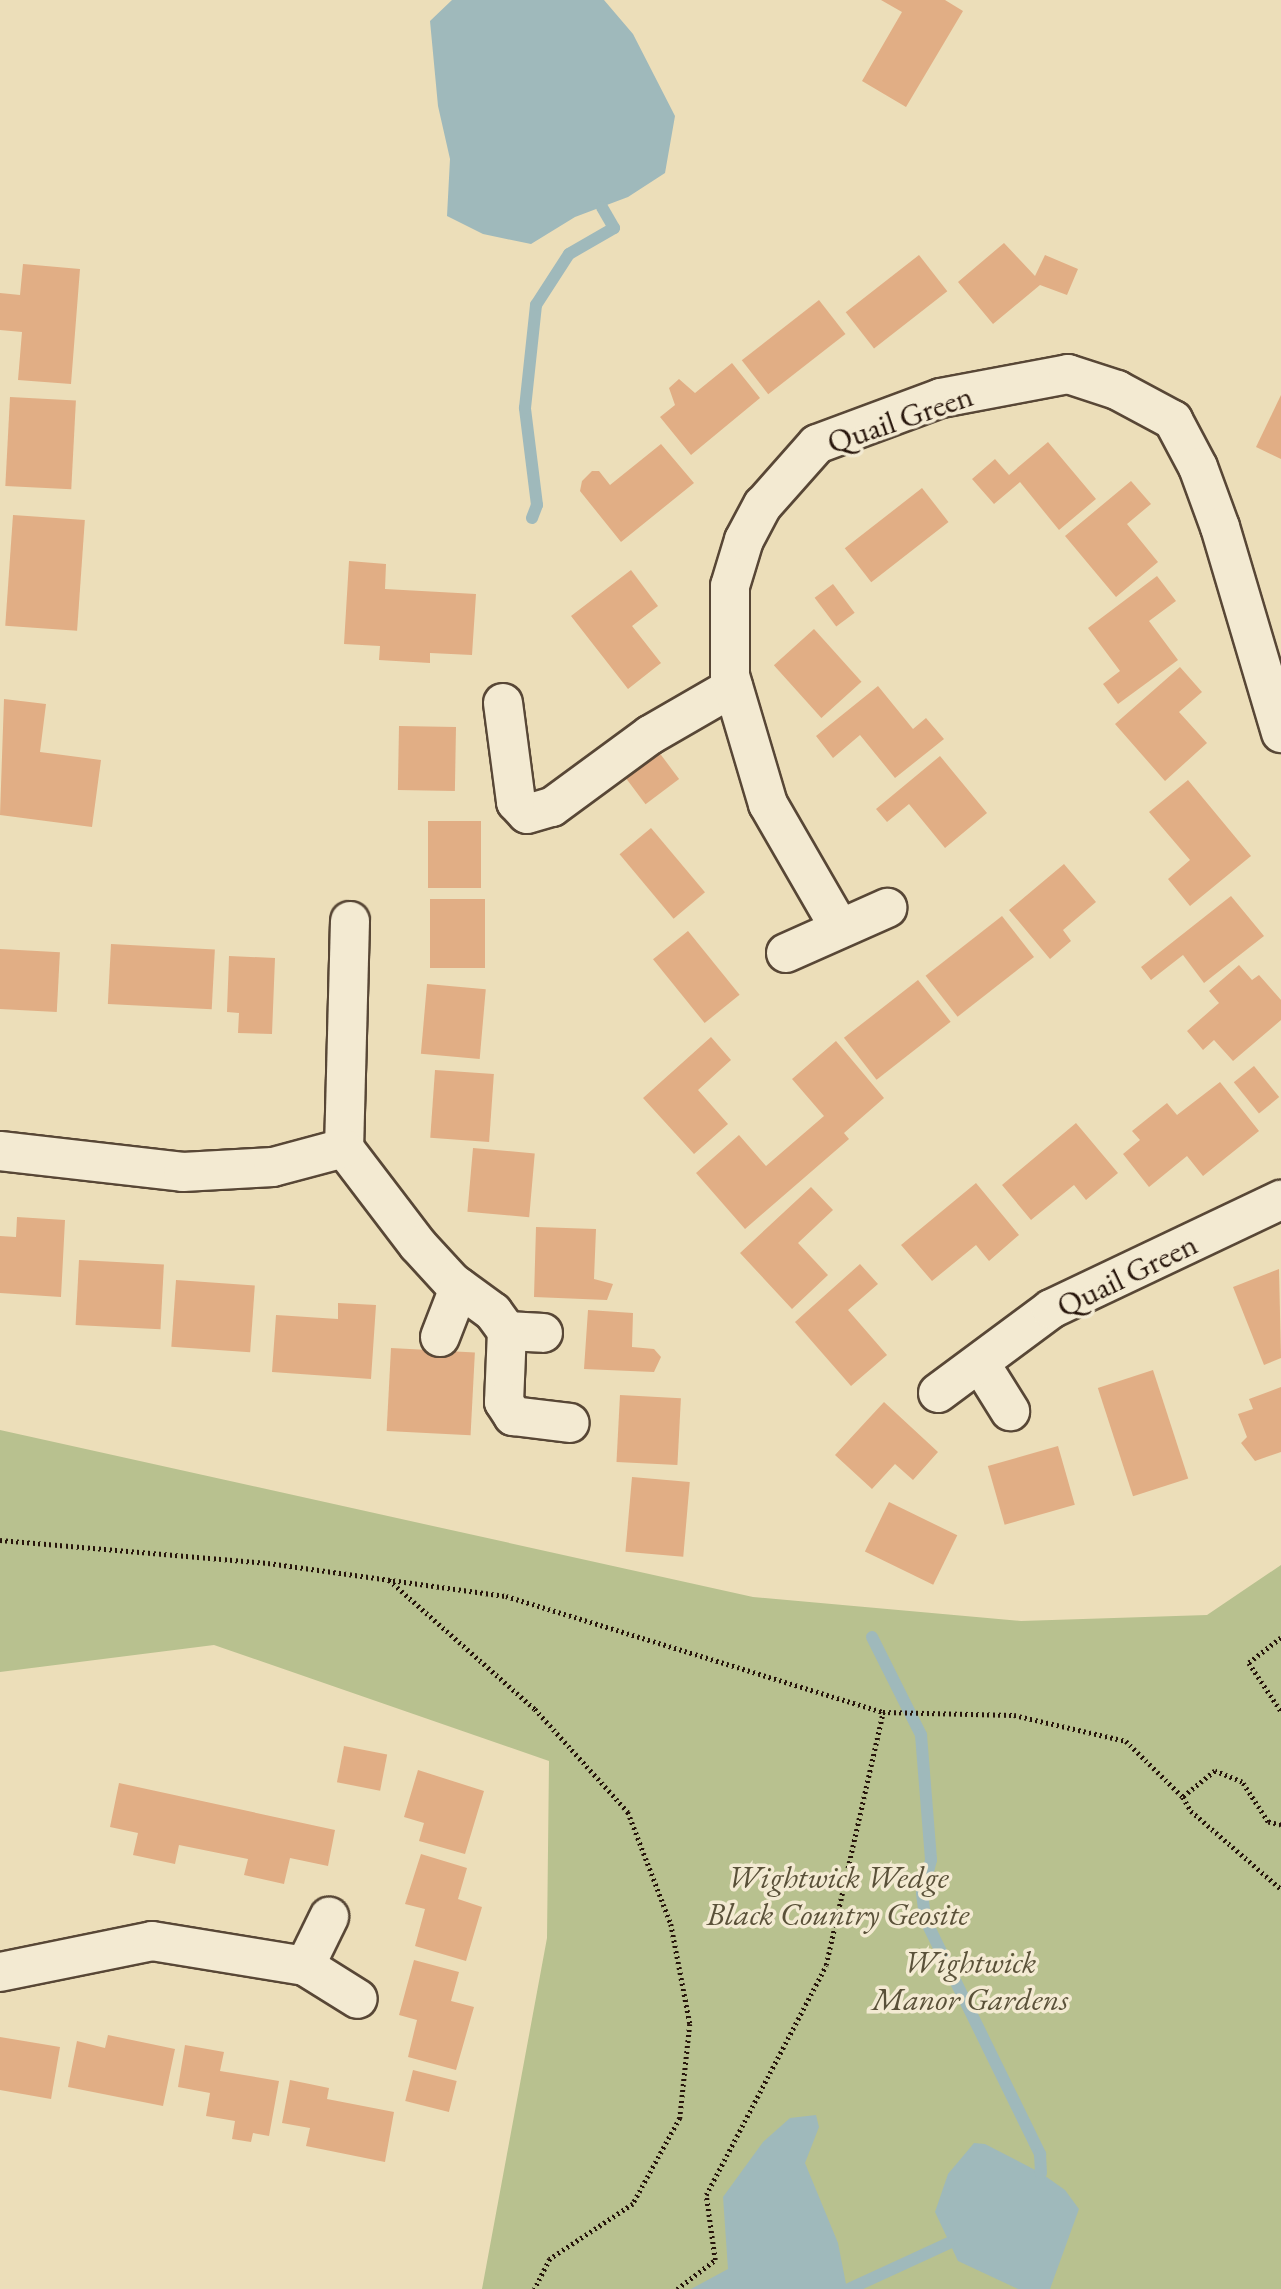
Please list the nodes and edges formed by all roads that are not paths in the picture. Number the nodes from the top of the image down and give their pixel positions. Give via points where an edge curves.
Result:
1 (733, 687) junction
2 (503, 703) dead end
3 (1281, 733) edge
4 (887, 908) dead end
5 (350, 921) dead end
6 (839, 927) junction
7 (786, 953) dead end
8 (345, 1148) junction
9 (0, 1151) edge
10 (1281, 1200) edge
11 (459, 1287) junction
12 (440, 1338) dead end
13 (980, 1363) junction
14 (938, 1393) dead end
15 (1010, 1411) dead end
16 (570, 1423) dead end
17 (329, 1917) dead end
18 (305, 1965) junction
19 (0, 1972) edge
20 (358, 1999) dead end

1 - 2 street via 650,735 552,807 527,814 516,802
1 - 3 street, Quail Green via 730,586 744,541 763,505 817,444 941,398 1068,374 1117,390 1172,420 1198,467 1220,527
1 - 6 street, Quail Green via 768,804
4 - 6 street
5 - 8 street
6 - 7 street
8 - 9 street via 273,1167 183,1172
8 - 11 street via 418,1245
10 - 13 street, Quail Green via 1051,1309
11 - 12 street
11 - 16 street via 525,1332 504,1402 513,1416
13 - 14 street, Quail Green
13 - 15 street
17 - 18 street
18 - 19 street via 152,1941
18 - 20 street

